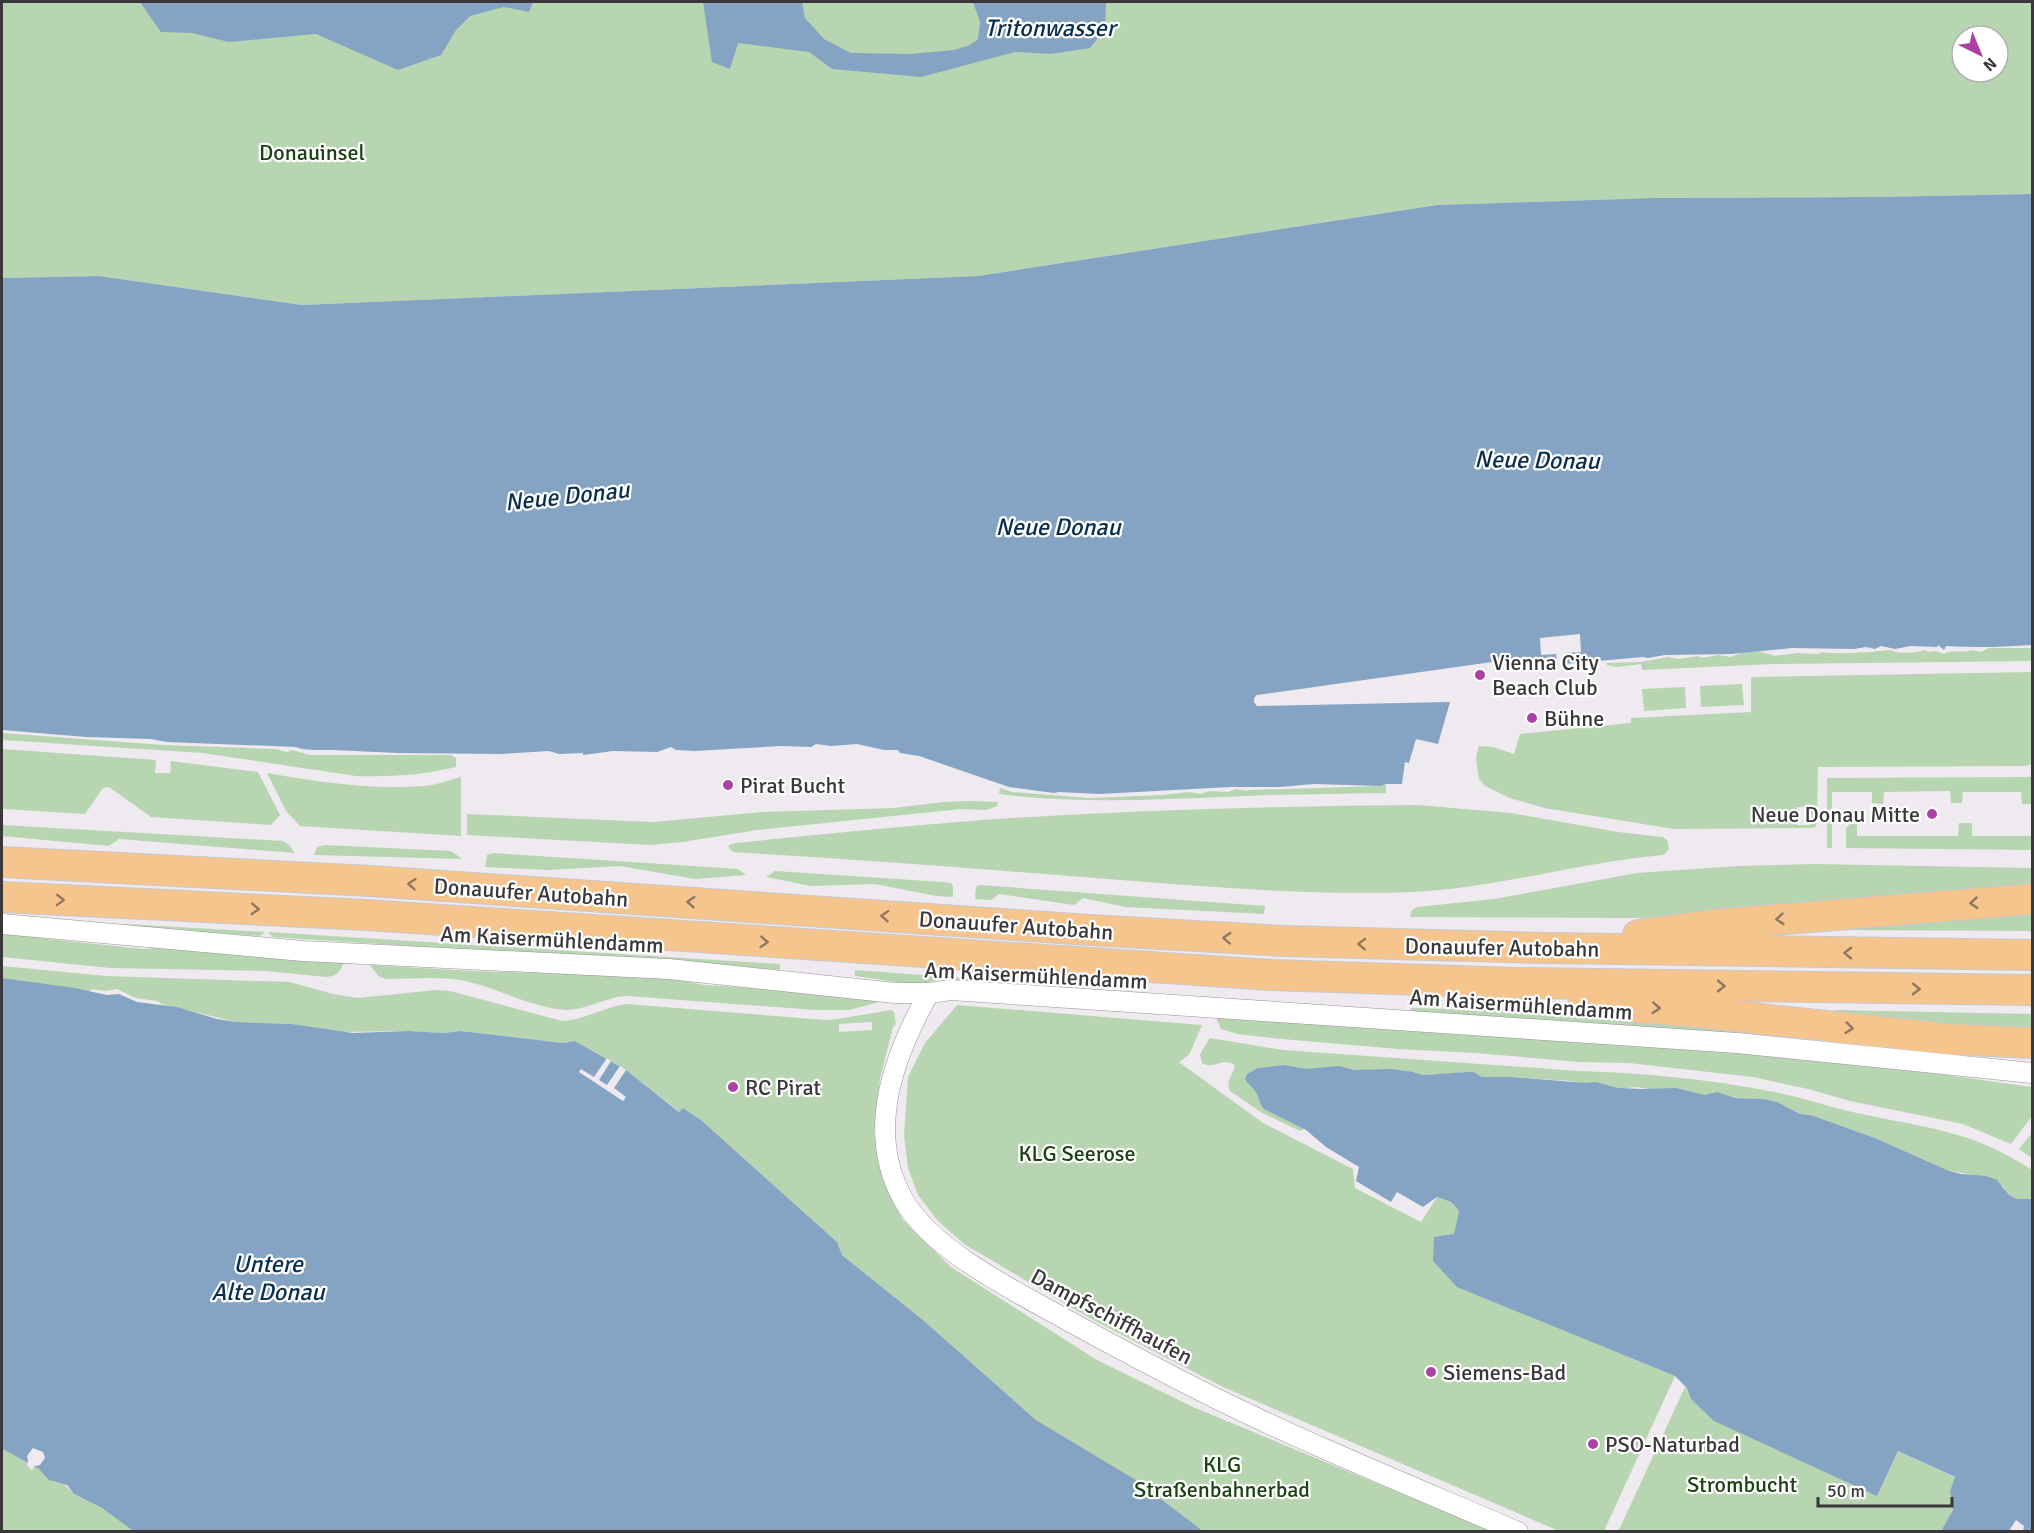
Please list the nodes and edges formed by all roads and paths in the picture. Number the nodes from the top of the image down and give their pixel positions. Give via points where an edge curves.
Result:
1 (2, 862) edge
2 (2, 897) edge
3 (2032, 898) edge
4 (2, 924) edge
5 (1546, 948) junction
6 (2032, 955) edge
7 (1516, 983) junction
8 (2032, 990) edge
9 (929, 993) junction
10 (2032, 1043) edge
11 (2032, 1073) edge
12 (1518, 1532) edge

5 -> 1 highway, Donauufer Autobahn via 1274,941 370,881
2 -> 7 highway, Donauufer Autobahn via 367,915 1272,975
3 -> 5 highway via 1711,925
4 - 9 street, Am Kaisermühlendamm via 303,951 669,969 895,993
6 -> 5 highway, Donauufer Autobahn
7 -> 8 highway, Donauufer Autobahn
7 -> 10 highway via 1624,1006 1948,1039
9 - 11 street, Am Kaisermühlendamm via 951,990 1725,1042
9 - 12 street, Dampfschiffhaufen via 896,1066 887,1098 884,1135 888,1161 903,1199 930,1235 999,1282 1149,1365 1315,1444

